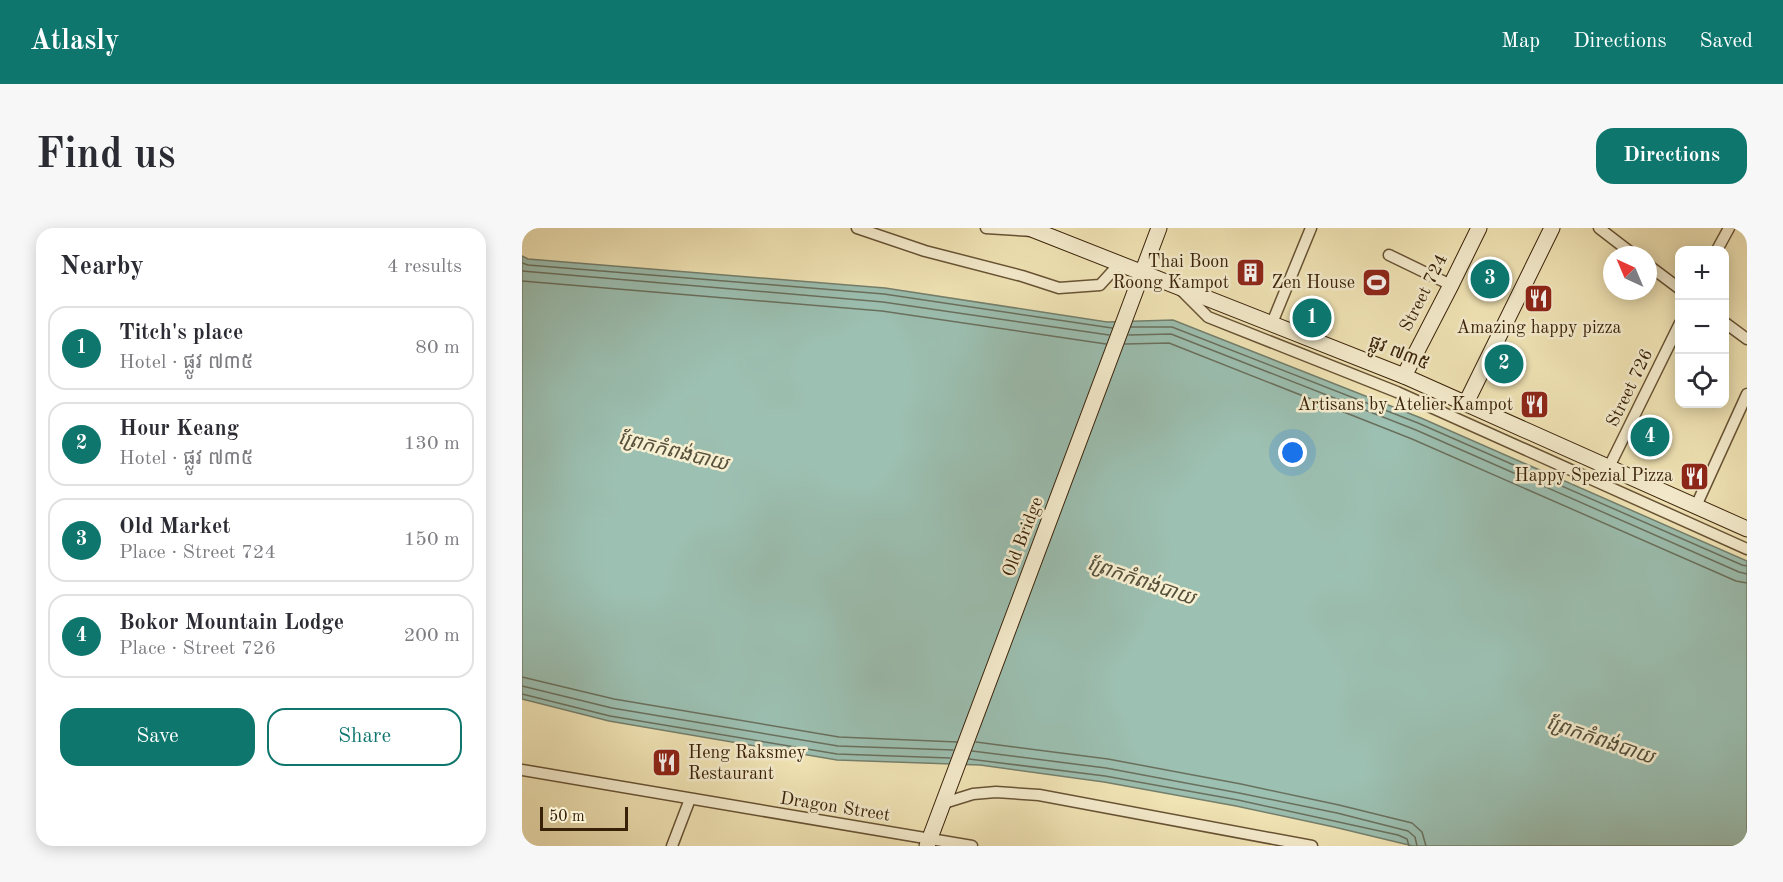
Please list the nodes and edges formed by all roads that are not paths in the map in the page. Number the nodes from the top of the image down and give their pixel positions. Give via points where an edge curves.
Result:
1 (857, 228) edge
2 (986, 228) edge
3 (1159, 228) edge
4 (1311, 228) edge
5 (1479, 228) edge
6 (1551, 228) edge
7 (1599, 228) edge
8 (1728, 228) edge
9 (1034, 230) edge
10 (1622, 246) edge
11 (1719, 246) edge
12 (1389, 255) dead end
13 (1120, 263) junction
14 (1142, 272) junction
15 (1657, 272) edge
16 (1176, 285) junction
17 (1451, 285) junction
18 (1675, 285) edge
19 (1272, 324) junction
20 (1729, 325) edge
21 (1675, 333) edge
22 (1747, 339) edge
23 (1404, 376) junction
24 (1747, 394) edge
25 (1466, 403) junction
26 (1609, 467) junction
27 (1696, 506) junction
28 (1747, 529) edge
29 (1747, 549) edge
30 (522, 770) edge
31 (946, 798) junction
32 (690, 800) junction
33 (928, 843) edge
34 (672, 846) edge
35 (972, 846) edge
36 (1312, 846) edge

1 - 13 street via 1059,288 1100,285
2 - 9 street
3 - 14 street, Old Bridge
4 - 19 street
5 - 17 street, Street 724
6 - 25 street
7 - 10 street
8 - 11 street
9 - 13 street, ផ្លូវ ៧៣៥
12 - 17 street
13 - 14 street, ផ្លូវ ៧៣៥
14 - 16 street, ផ្លូវ ៧៣៥
14 - 31 street, Old Bridge
15 - 18 street
16 - 19 street, ផ្លូវ ៧៣៥
16 - 29 street via 1208,317 1397,392
17 - 23 street, Street 724
19 - 23 street, ផ្លូវ ៧៣៥
20 - 22 street
21 - 26 street, Street 726
23 - 25 street, ផ្លូវ ៧៣៥
24 - 27 street
25 - 26 street, ផ្លូវ ៧៣៥
26 - 27 street, ផ្លូវ ៧៣៥
27 - 28 street, ផ្លូវ ៧៣៥
30 - 32 street, Dragon Street
31 - 33 street, Old Bridge
31 - 36 street via 996,792 1039,795
32 - 33 street, Dragon Street
32 - 34 street
33 - 35 street, Dragon Street

